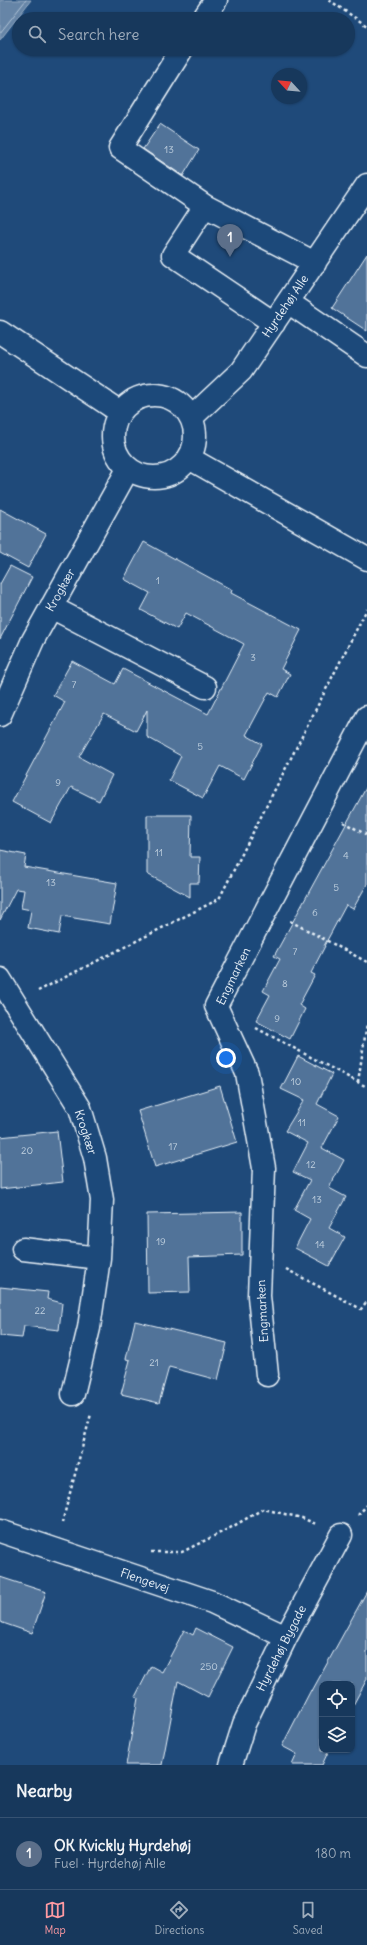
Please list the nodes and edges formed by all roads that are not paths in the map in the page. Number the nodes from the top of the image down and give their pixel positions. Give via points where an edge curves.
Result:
1 (216, 0) edge
2 (208, 12) edge
3 (178, 56) edge
4 (367, 185) edge
5 (205, 206) junction
6 (315, 263) junction
7 (288, 302) junction
8 (274, 323) junction
9 (0, 332) edge
10 (367, 356) edge
11 (120, 412) junction
12 (191, 418) junction
13 (190, 458) junction
14 (128, 469) junction
15 (367, 559) edge
16 (51, 607) junction
17 (205, 687) dead end
18 (0, 715) edge
19 (367, 717) edge
20 (0, 979) edge
21 (24, 1249) dead end
22 (99, 1258) junction
23 (267, 1375) dead end
24 (73, 1394) road end
25 (0, 1531) edge
26 (341, 1535) road end
27 (286, 1637) junction
28 (231, 1765) edge

1 - 2 street
3 - 5 street via 120,148
4 - 6 street, Hyrdehøj Alle
5 - 6 street
5 - 8 street via 173,255
6 - 7 street, Hyrdehøj Alle
7 - 8 street, Hyrdehøj Alle
7 - 10 street
8 - 12 street, Hyrdehøj Alle via 241,371
9 - 11 street
11 - 12 street via 130,402 143,396 157,395 171,398 182,406
11 - 14 street via 114,427 113,442 118,457
12 - 13 street via 195,431 195,445
13 - 14 street via 168,475 154,478 141,476
13 - 15 street
14 - 16 street, Krogkær
16 - 17 street
16 - 18 street, Krogkær via 33,640
19 - 23 street, Engmarken via 216,1006 247,1073 263,1160 259,1296
20 - 22 street, Krogkær via 80,1108 95,1158 102,1200
21 - 22 street
22 - 24 street, Krogkær via 89,1328
25 - 27 street, Flengevej via 212,1602
26 - 27 street, Hyrdehøj Bygade
27 - 28 street, Hyrdehøj Bygade via 244,1724

